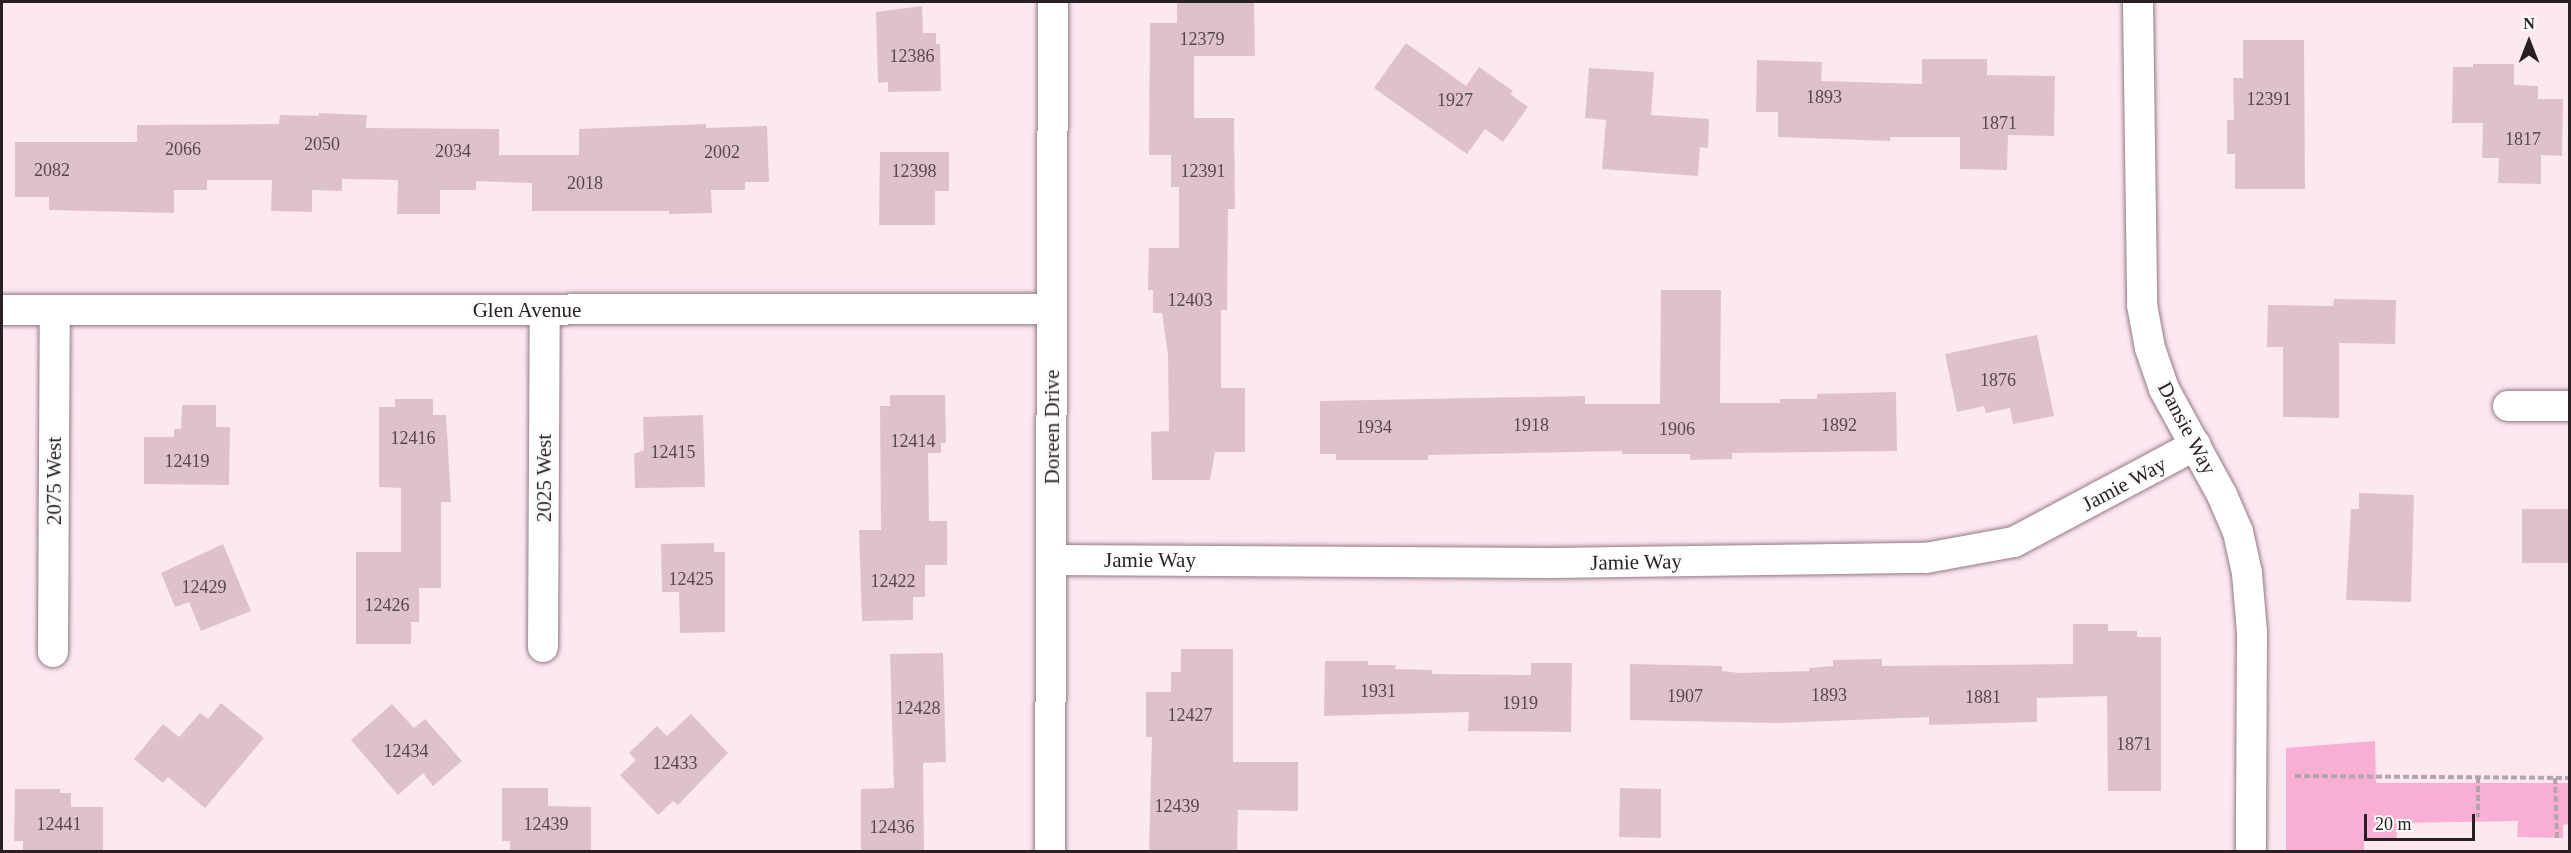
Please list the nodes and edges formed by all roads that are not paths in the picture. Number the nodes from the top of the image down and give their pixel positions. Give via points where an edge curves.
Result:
1 (1053, 2) edge
2 (2138, 2) edge
3 (1052, 309) junction
4 (2, 310) edge
5 (55, 310) junction
6 (545, 310) junction
7 (2508, 406) dead end
8 (2570, 406) edge
9 (2196, 445) junction
10 (1051, 560) junction
11 (543, 647) dead end
12 (53, 652) dead end
13 (1050, 852) edge
14 (2252, 852) edge

1 - 3 street, Doreen Drive
2 - 9 street, Dansie Way via 2142,305 2150,348 2164,389
3 - 6 street, Glen Avenue
3 - 10 street, Doreen Drive
4 - 5 street, Glen Avenue
5 - 6 street, Glen Avenue
5 - 12 street, 2075 West
6 - 11 street, 2025 West
7 - 8 street
9 - 10 street, Jamie Way via 2014,542 1926,558 1552,563
9 - 14 street, Dansie Way via 2238,532 2247,573 2252,632
10 - 13 street, Doreen Drive

